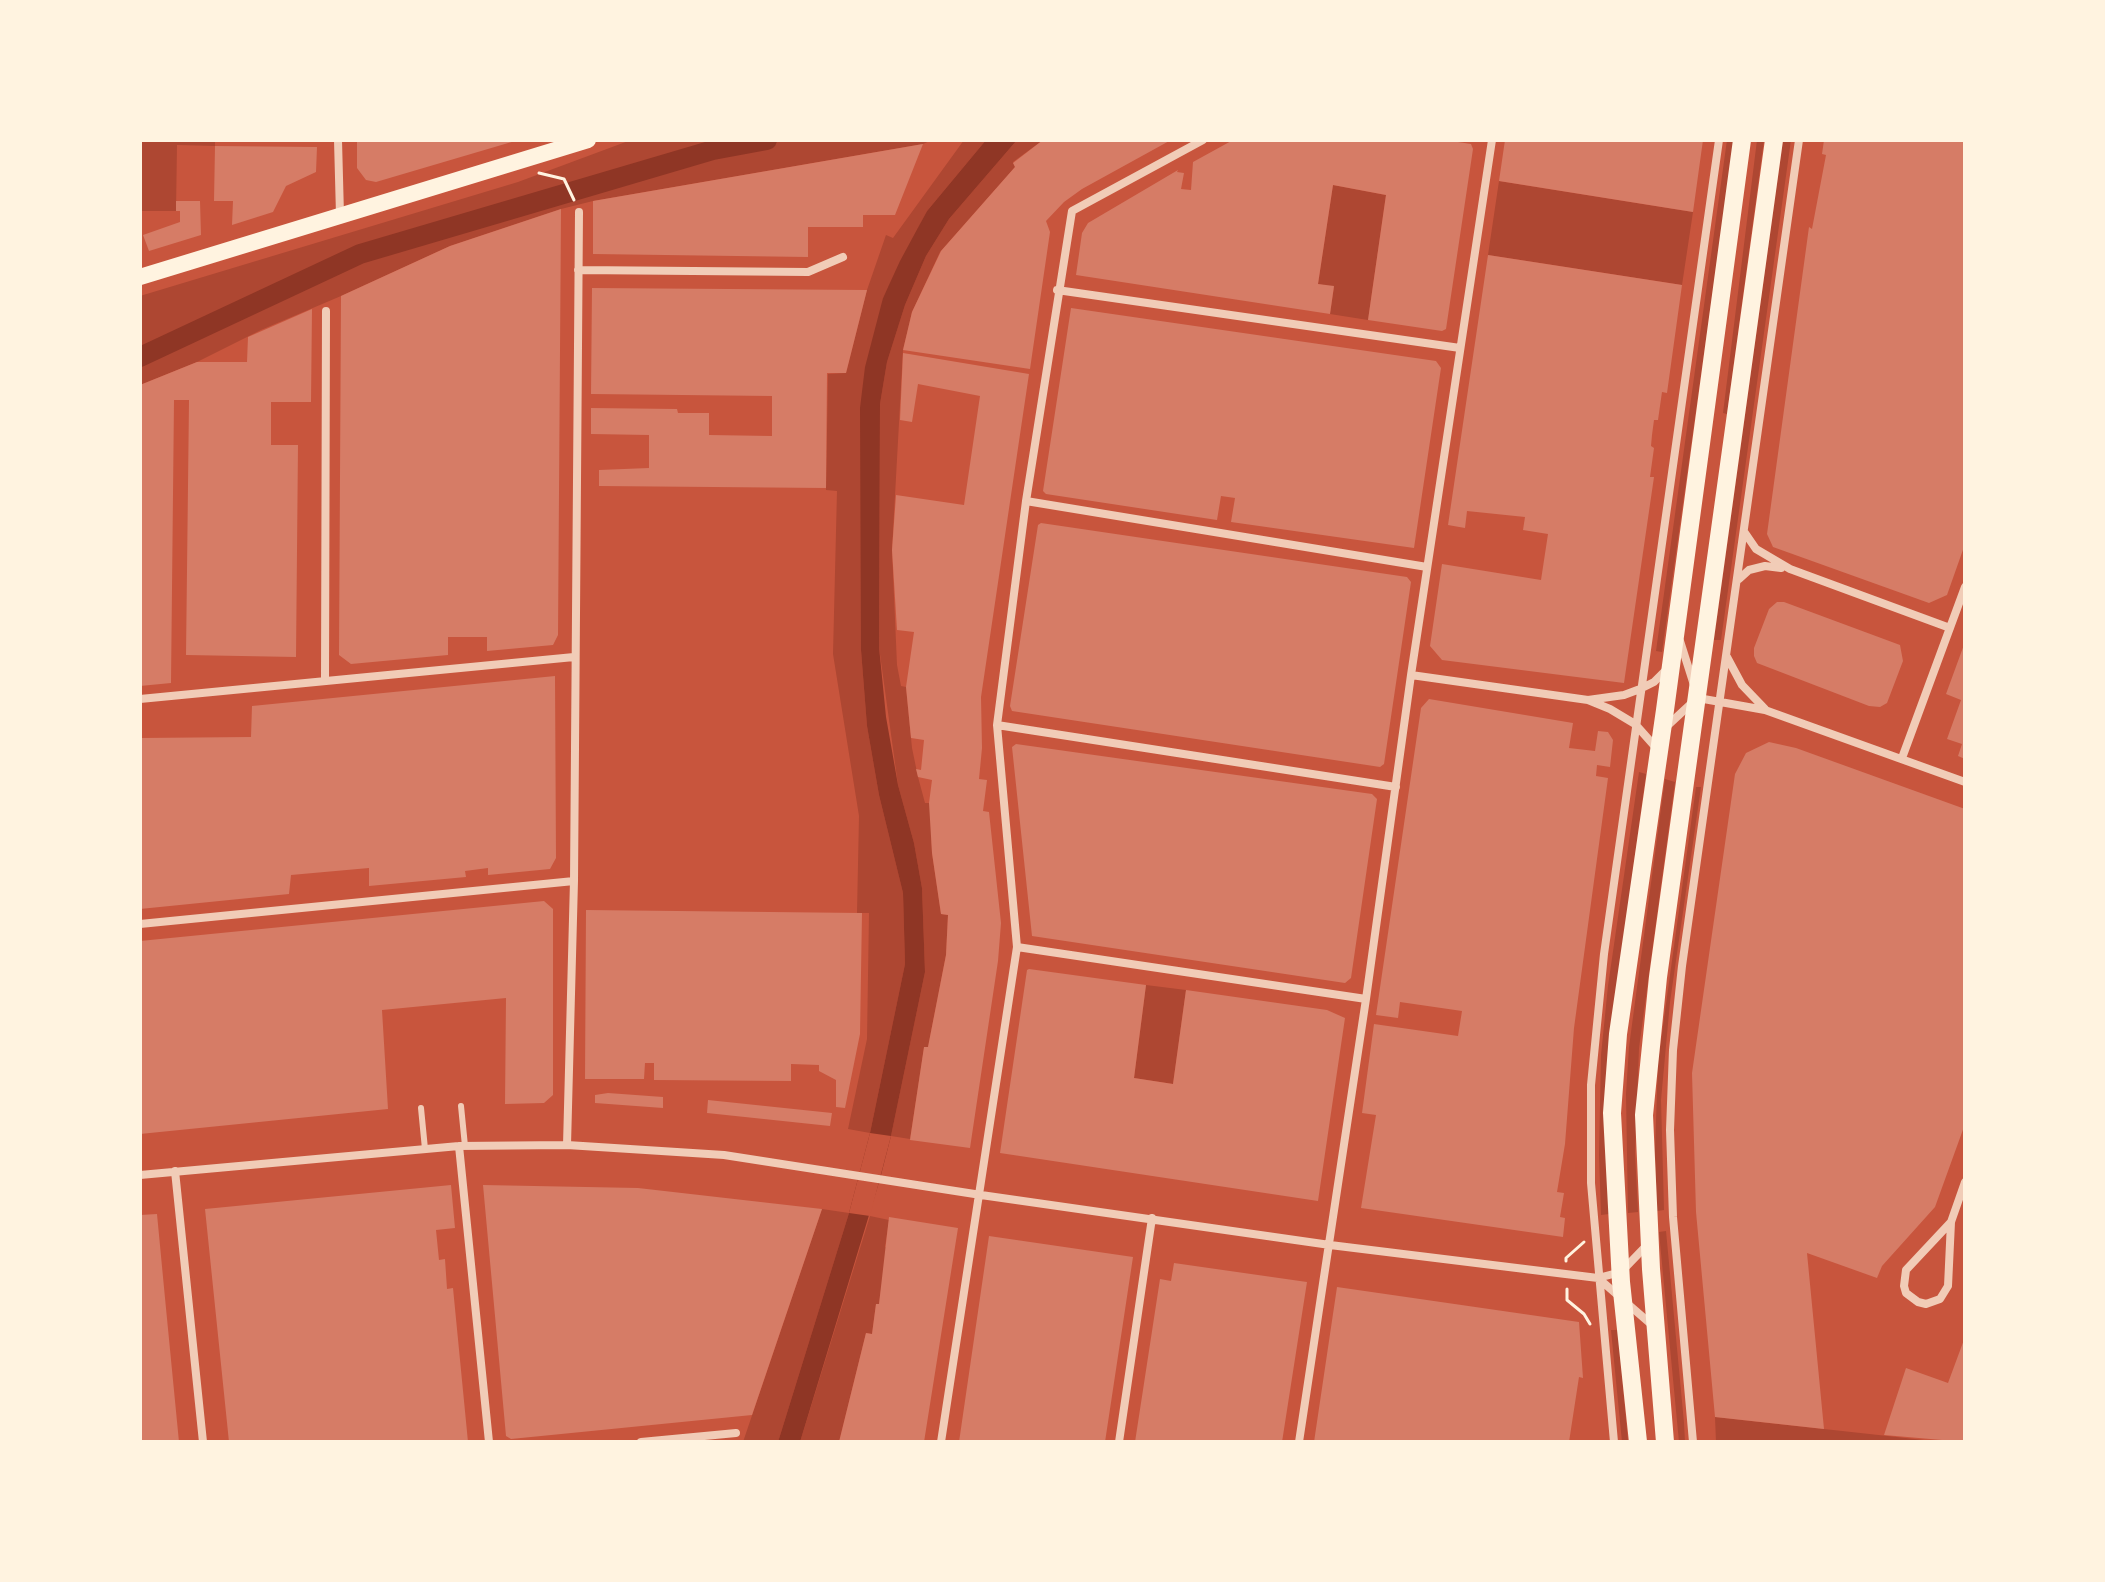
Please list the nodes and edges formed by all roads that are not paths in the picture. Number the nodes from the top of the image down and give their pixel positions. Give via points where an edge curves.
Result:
1 (338, 140) edge
2 (588, 140) edge
3 (1203, 140) edge
4 (1492, 140) edge
5 (1719, 140) edge
6 (1742, 140) edge
7 (1774, 140) edge
8 (1799, 140) edge
9 (579, 212) road end
10 (340, 216) junction
11 (843, 257) dead end
12 (578, 270) junction
13 (140, 277) edge
14 (1057, 290) junction
15 (326, 311) dead end
16 (1460, 348) junction
17 (1026, 501) junction
18 (1745, 533) junction
19 (1427, 567) junction
20 (1790, 569) junction
21 (1738, 580) junction
22 (1965, 587) edge
23 (1676, 627) junction
24 (1950, 628) junction
25 (574, 657) junction
26 (1727, 657) junction
27 (1671, 665) junction
28 (1411, 675) junction
29 (325, 680) junction
30 (1640, 689) junction
31 (1698, 698) junction
32 (140, 699) edge
33 (1588, 700) junction
34 (1720, 702) junction
35 (1765, 710) junction
36 (1635, 724) junction
37 (997, 725) junction
38 (1662, 729) junction
39 (1659, 751) junction
40 (1902, 758) junction
41 (1965, 782) edge
42 (1396, 787) junction
43 (574, 881) junction
44 (140, 924) edge
45 (1017, 947) junction
46 (1366, 999) junction
47 (461, 1106) dead end
48 (421, 1108) dead end
49 (567, 1145) junction
50 (462, 1146) junction
51 (425, 1149) junction
52 (175, 1171) junction
53 (140, 1175) edge
54 (1965, 1182) edge
55 (981, 1195) junction
56 (1152, 1218) junction
57 (1951, 1222) junction
58 (1650, 1242) junction
59 (1330, 1245) junction
60 (1621, 1272) junction
61 (1598, 1278) junction
62 (1623, 1297) junction
63 (1656, 1328) junction
64 (736, 1433) dead end
65 (203, 1442) edge
66 (489, 1442) edge
67 (641, 1442) edge
68 (941, 1442) edge
69 (1119, 1442) edge
70 (1299, 1442) edge
71 (1614, 1442) edge
72 (1638, 1442) edge
73 (1665, 1442) edge
74 (1693, 1442) edge

1 - 10 street
2 - 10 main road
3 - 14 street via 1072,211
4 - 16 street
5 - 30 street
6 - 23 main road
7 - 31 main road
8 - 18 street
9 - 12 street
10 - 13 main road
11 - 12 street via 808,272
12 - 25 street
14 - 16 street
14 - 17 street
15 - 29 street
16 - 19 street
17 - 19 street
17 - 37 street
18 - 20 street via 1756,549
18 - 21 street
19 - 28 street
20 - 21 street via 1765,566
20 - 24 street
21 - 26 street
22 - 24 street
23 - 27 main road
23 - 31 street
24 - 40 street
25 - 29 street
25 - 43 street
26 - 34 street
26 - 35 street via 1742,685
27 - 30 street
27 - 38 main road
28 - 33 street
28 - 42 street
29 - 32 street
30 - 33 street
30 - 36 street
31 - 34 street
31 - 38 street
31 - 58 main road via 1644,1115
33 - 36 street
34 - 35 street
34 - 74 street via 1682,966 1670,1130
35 - 40 street
36 - 39 street
36 - 61 street via 1591,1085
37 - 42 street
37 - 45 street
38 - 39 main road
39 - 60 main road via 1612,1113
40 - 41 street
42 - 46 street
43 - 44 street
43 - 49 street
45 - 46 street
45 - 55 street
46 - 59 street
47 - 50 lane
48 - 51 lane
49 - 50 street
49 - 55 street via 724,1155
50 - 51 street
50 - 66 street
51 - 52 street
52 - 53 street
52 - 65 street
54 - 57 street
55 - 56 street
55 - 68 street
56 - 59 street
56 - 69 street
57 - 57 street via 1906,1270 1906,1293 1918,1302 1940,1299 1948,1286
58 - 60 street
58 - 63 main road
59 - 61 street
59 - 70 street
60 - 61 street
60 - 62 main road
61 - 62 street
61 - 71 street
62 - 63 street
62 - 72 main road
63 - 73 main road
64 - 67 street

